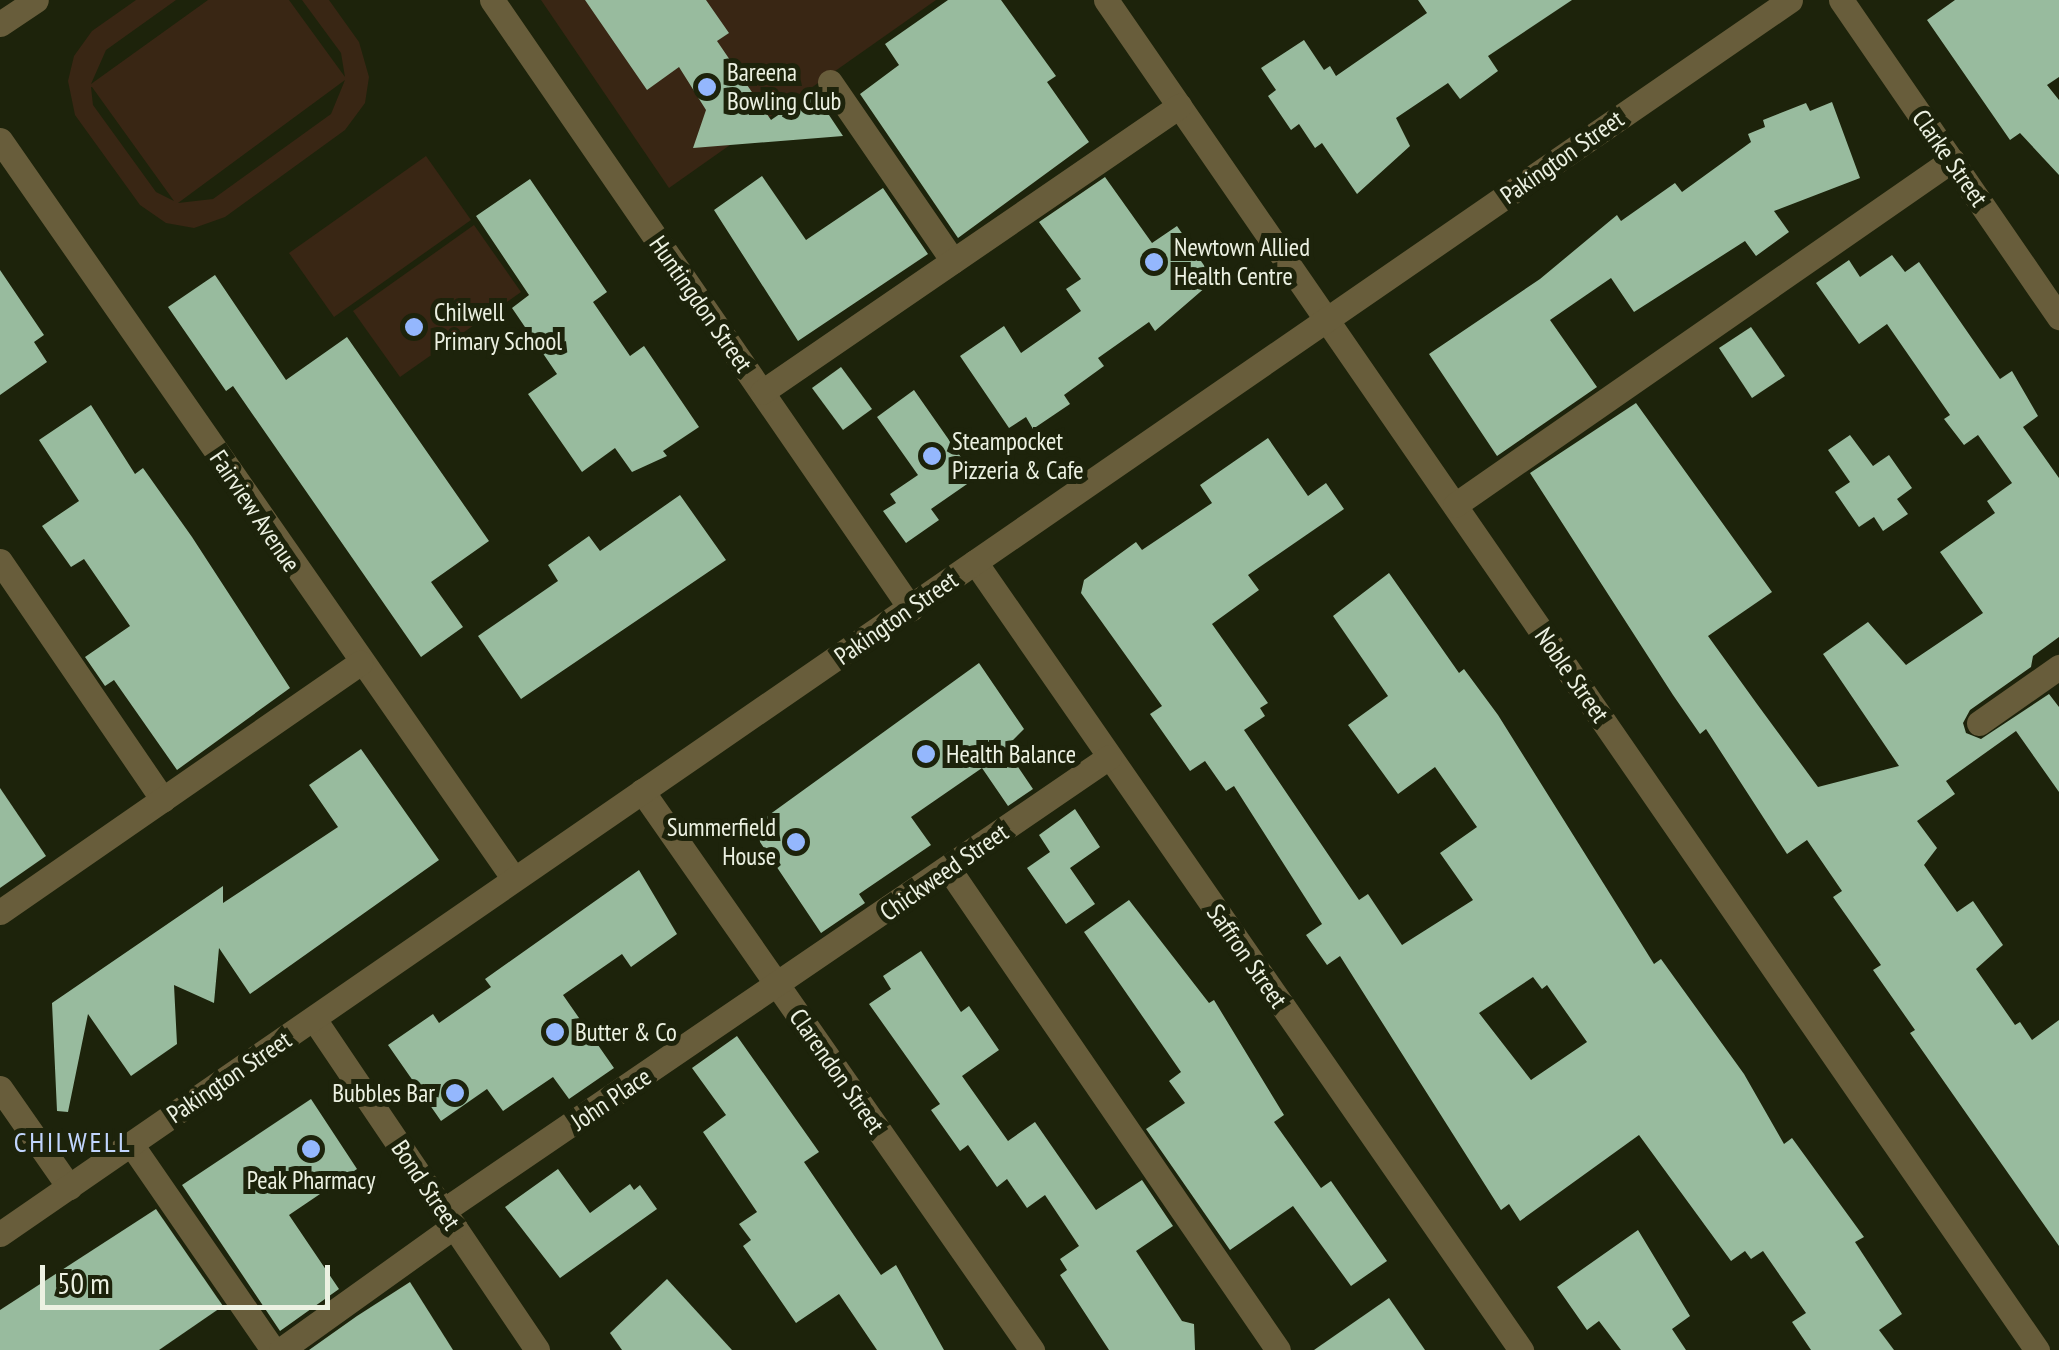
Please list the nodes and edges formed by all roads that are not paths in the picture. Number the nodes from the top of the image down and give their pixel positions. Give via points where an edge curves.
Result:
1 (36, 0) edge
2 (492, 0) edge
3 (1106, 0) edge
4 (1840, 0) edge
5 (1785, 1) edge
6 (0, 24) edge
7 (830, 82) dead end
8 (1179, 106) junction
9 (0, 140) edge
10 (1952, 160) junction
11 (952, 261) junction
12 (2059, 317) edge
13 (1327, 319) junction
14 (762, 392) junction
15 (1455, 505) junction
16 (0, 561) edge
17 (975, 562) junction
18 (910, 609) junction
19 (360, 663) junction
20 (2059, 668) edge
21 (1978, 723) dead end
22 (1109, 757) junction
23 (642, 792) junction
24 (163, 800) junction
25 (948, 868) junction
26 (514, 879) junction
27 (0, 912) edge
28 (780, 988) junction
29 (314, 1019) junction
30 (0, 1088) edge
31 (131, 1144) junction
32 (68, 1187) junction
33 (448, 1219) junction
34 (0, 1234) edge
35 (273, 1350) edge
36 (282, 1350) edge
37 (538, 1350) edge
38 (1032, 1350) edge
39 (1278, 1350) edge
40 (1521, 1350) edge
41 (2037, 1350) edge

1 - 6 street
2 - 14 street, Huntingdon Street
3 - 8 street, Noble Street
4 - 10 street, Clarke Street
5 - 13 street, Pakington Street
7 - 11 street
8 - 11 street
8 - 13 street, Noble Street
9 - 19 street, Fairview Avenue
10 - 12 street, Clarke Street
10 - 15 street
11 - 14 street
13 - 15 street, Noble Street
13 - 17 street, Pakington Street
14 - 18 street, Huntingdon Street
15 - 41 street, Noble Street
16 - 24 street
17 - 18 street, Pakington Street
17 - 22 street, Saffron Street
18 - 23 street, Pakington Street
19 - 24 street
19 - 26 street, Fairview Avenue
20 - 21 street
22 - 25 street, Chickweed Street
22 - 40 street, Saffron Street
23 - 26 street, Pakington Street
23 - 28 street, Clarendon Street
24 - 27 street
25 - 28 street, Chickweed Street
25 - 39 street
26 - 29 street, Pakington Street
28 - 33 street, John Place
28 - 38 street, Clarendon Street
29 - 31 street, Pakington Street
29 - 33 street, Bond Street
30 - 32 street
31 - 32 street, Pakington Street
31 - 35 street
32 - 34 street, Pakington Street
33 - 36 street, John Place
33 - 37 street, Bond Street

